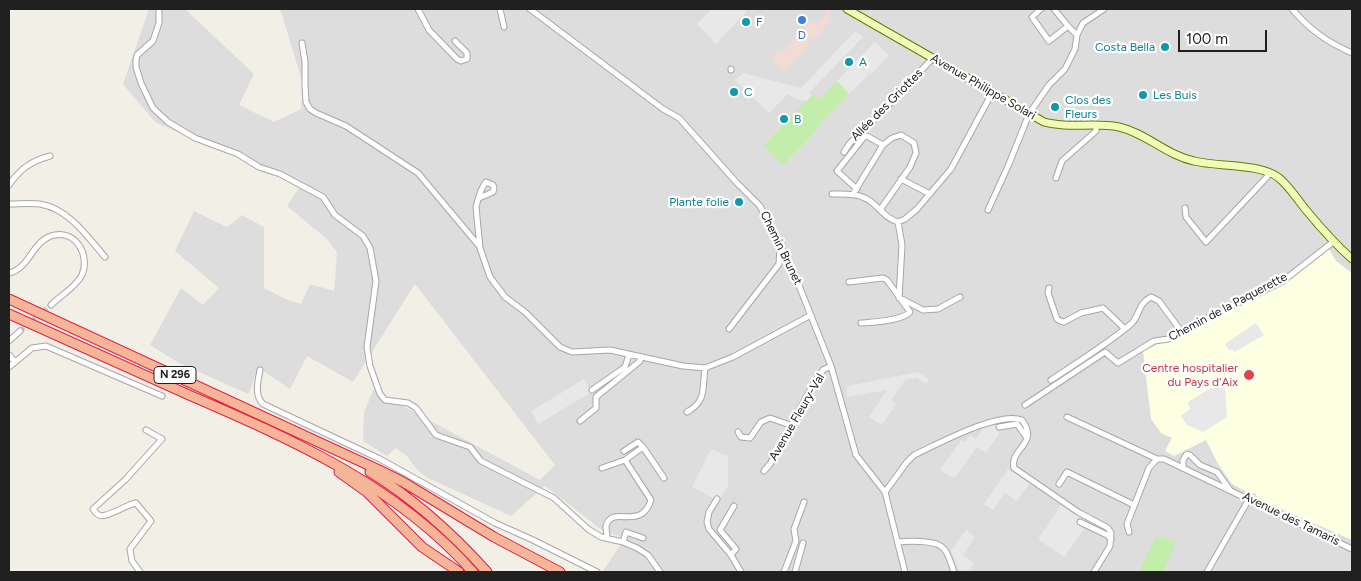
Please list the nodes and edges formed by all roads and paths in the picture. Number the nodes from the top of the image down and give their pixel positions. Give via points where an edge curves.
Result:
1 (159, 9) edge
2 (418, 9) edge
3 (500, 9) edge
4 (530, 9) edge
5 (847, 9) edge
6 (1041, 9) edge
7 (1054, 9) edge
8 (1104, 9) edge
9 (1292, 9) edge
10 (1068, 26) junction
11 (504, 27) dead end
12 (1077, 35) junction
13 (455, 41) dead end
14 (302, 43) dead end
15 (1352, 53) edge
16 (932, 58) junction
17 (992, 93) junction
18 (1029, 114) junction
19 (1096, 124) junction
20 (883, 145) junction
21 (844, 152) dead end
22 (50, 156) dead end
23 (1270, 172) junction
24 (1056, 178) dead end
25 (901, 179) junction
26 (9, 185) edge
27 (855, 192) junction
28 (832, 194) dead end
29 (930, 194) junction
30 (479, 198) dead end
31 (9, 204) edge
32 (1185, 208) dead end
33 (880, 210) junction
34 (988, 210) dead end
35 (898, 222) junction
36 (1333, 242) junction
37 (780, 247) junction
38 (480, 248) junction
39 (105, 257) dead end
40 (1352, 260) edge
41 (9, 273) edge
42 (849, 282) dead end
43 (1049, 288) dead end
44 (960, 297) dead end
45 (899, 298) junction
46 (11, 300) edge
47 (51, 305) tunnel mouth
48 (9, 314) edge
49 (811, 314) junction
50 (9, 319) edge
51 (861, 323) dead end
52 (729, 329) dead end
53 (1124, 329) junction
54 (20, 331) tunnel mouth
55 (1181, 332) junction
56 (63, 339) junction
57 (9, 341) edge
58 (629, 354) junction
59 (9, 355) edge
60 (640, 357) junction
61 (14, 362) junction
62 (831, 366) junction
63 (9, 367) edge
64 (704, 368) junction
65 (260, 370) dead end
66 (1051, 380) dead end
67 (592, 390) dead end
68 (162, 396) dead end
69 (1025, 405) dead end
70 (687, 412) dead end
71 (1067, 416) dead end
72 (580, 421) dead end
73 (790, 426) junction
74 (999, 427) dead end
75 (146, 430) dead end
76 (738, 432) dead end
77 (1028, 439) junction
78 (298, 443) junction
79 (643, 447) junction
80 (334, 450) junction
81 (624, 451) dead end
82 (1187, 454) junction
83 (1157, 459) junction
84 (625, 460) junction
85 (1169, 462) junction
86 (602, 468) dead end
87 (1184, 468) junction
88 (764, 471) dead end
89 (664, 478) dead end
90 (1059, 484) dead end
91 (1230, 490) junction
92 (885, 492) junction
93 (717, 499) dead end
94 (1249, 499) junction
95 (804, 502) dead end
96 (1134, 505) junction
97 (734, 506) dead end
98 (1080, 522) dead end
99 (1129, 532) dead end
100 (608, 538) junction
101 (643, 538) dead end
102 (1112, 540) junction
103 (623, 542) junction
104 (898, 542) junction
105 (803, 543) dead end
106 (1352, 549) edge
107 (731, 555) junction
108 (140, 572) edge
109 (459, 572) edge
110 (473, 572) edge
111 (487, 572) edge
112 (560, 572) edge
113 (597, 572) edge
114 (660, 572) edge
115 (741, 572) edge
116 (784, 572) edge
117 (794, 572) edge
118 (905, 572) edge
119 (954, 572) edge
120 (1094, 572) edge
121 (1206, 572) edge

1 - 100 street via 159,23 153,40 136,60 141,83 153,108 168,122 195,138 238,154 323,197 335,215 363,236 370,248 376,281 368,347 370,366 380,394 386,400 408,403 416,408 436,435 470,447 481,461 554,498 588,529
2 - 13 street via 430,30 457,59 464,61 467,53
3 - 11 street
4 - 37 street, Chemin Brunet via 678,118 760,206
5 - 16 main road, Avenue Philippe Solari
6 - 10 street via 1032,17 1049,41
7 - 10 street
8 - 12 street via 1083,23
9 - 15 street via 1313,31
10 - 12 street
12 - 18 street via 1075,49 1065,70 1049,85
14 - 38 street via 306,102 310,108 346,126 418,173
16 - 17 main road, Avenue Philippe Solari
16 - 21 street, Allée des Griottes
17 - 18 main road, Avenue Philippe Solari
17 - 29 street via 951,169
18 - 19 main road, Avenue Philippe Solari via 1059,126
18 - 34 street
19 - 23 main road, Avenue Philippe Solari via 1127,130 1188,160
19 - 24 street via 1096,131 1062,160
20 - 25 street via 901,135 914,143 916,153
20 - 27 street
20 - 27 street via 864,137 837,171
22 - 26 street via 22,169
23 - 32 street via 1206,242 1186,217
23 - 36 main road via 1279,178
25 - 29 street
25 - 33 street
27 - 28 street
27 - 33 street
29 - 35 street via 917,209
30 - 38 street via 476,207
31 - 39 street via 42,205 58,211 75,223
33 - 35 street
35 - 45 street via 902,245
36 - 40 main road
36 - 55 street, Chemin de la Paquerette via 1282,281
37 - 49 street, Chemin Brunet
37 - 52 street via 779,264
38 - 58 street via 495,285 560,347 572,352 610,350
41 - 47 street via 20,268 44,239 58,234 72,238 83,253 84,267 78,279
42 - 45 street via 883,278
43 - 53 street via 1048,293 1060,321 1102,308
44 - 45 street via 938,309 923,310
45 - 51 street via 909,308 907,315
46 - 80 highway, N 296
48 - 56 highway, N 296
49 - 62 street, Chemin Brunet
49 - 64 street via 733,357
50 - 56 highway, N 296
53 - 55 street via 1133,322 1139,307 1151,297 1158,301
53 - 66 street
54 - 57 street
55 - 69 street, Chemin de la Paquerette via 1169,339 1154,341 1118,363 1104,352
56 - 78 highway, N 296
58 - 60 street
58 - 67 street via 625,367
59 - 61 street
60 - 64 street
60 - 72 street via 640,361 596,397 596,408
61 - 63 street
61 - 68 street via 32,348 46,346
62 - 73 street, Avenue Fleury-Val via 818,376
62 - 92 street, Chemin Brunet via 856,455
64 - 70 street via 701,401
65 - 113 street via 257,390 263,404 380,459 479,515
71 - 83 street, Avenue des Tamaris
73 - 76 street via 770,418 761,422 750,438 741,437
73 - 88 street, Avenue Fleury-Val
74 - 77 street via 1017,424
75 - 108 street via 162,439 93,509 104,516 136,503 147,514 151,521 130,550 132,561
77 - 92 street via 1029,433 1022,420 1016,418 982,424 914,455
77 - 102 street via 1014,462 1014,468 1078,512 1108,528
78 - 109 highway via 367,492 422,547
78 - 110 highway, N 296 via 384,494 420,522
79 - 81 street via 638,442
79 - 84 street
79 - 89 street
80 - 111 highway, N 296 via 415,504
80 - 112 highway via 403,482
82 - 85 street
82 - 87 street via 1183,460
82 - 91 street, Avenue des Tamaris via 1200,465 1217,472
83 - 85 street, Avenue des Tamaris
83 - 96 street via 1149,468
84 - 86 street
84 - 100 street via 651,500 644,514 618,516 610,520 606,527
85 - 87 street, Avenue des Tamaris
87 - 91 street, Avenue des Tamaris
90 - 96 street via 1067,472
91 - 94 street, Avenue des Tamaris
92 - 104 street, Chemin Brunet
93 - 107 street via 709,512 709,529
94 - 106 street, Avenue des Tamaris
94 - 121 street
95 - 116 street via 794,529 796,541
96 - 99 street via 1127,524
97 - 107 street via 720,530 736,549
98 - 102 street
100 - 103 street
101 - 103 street via 626,532
102 - 120 street
103 - 114 street via 648,555
104 - 118 street, Chemin Brunet
104 - 119 street via 942,546
105 - 117 street
107 - 115 street

